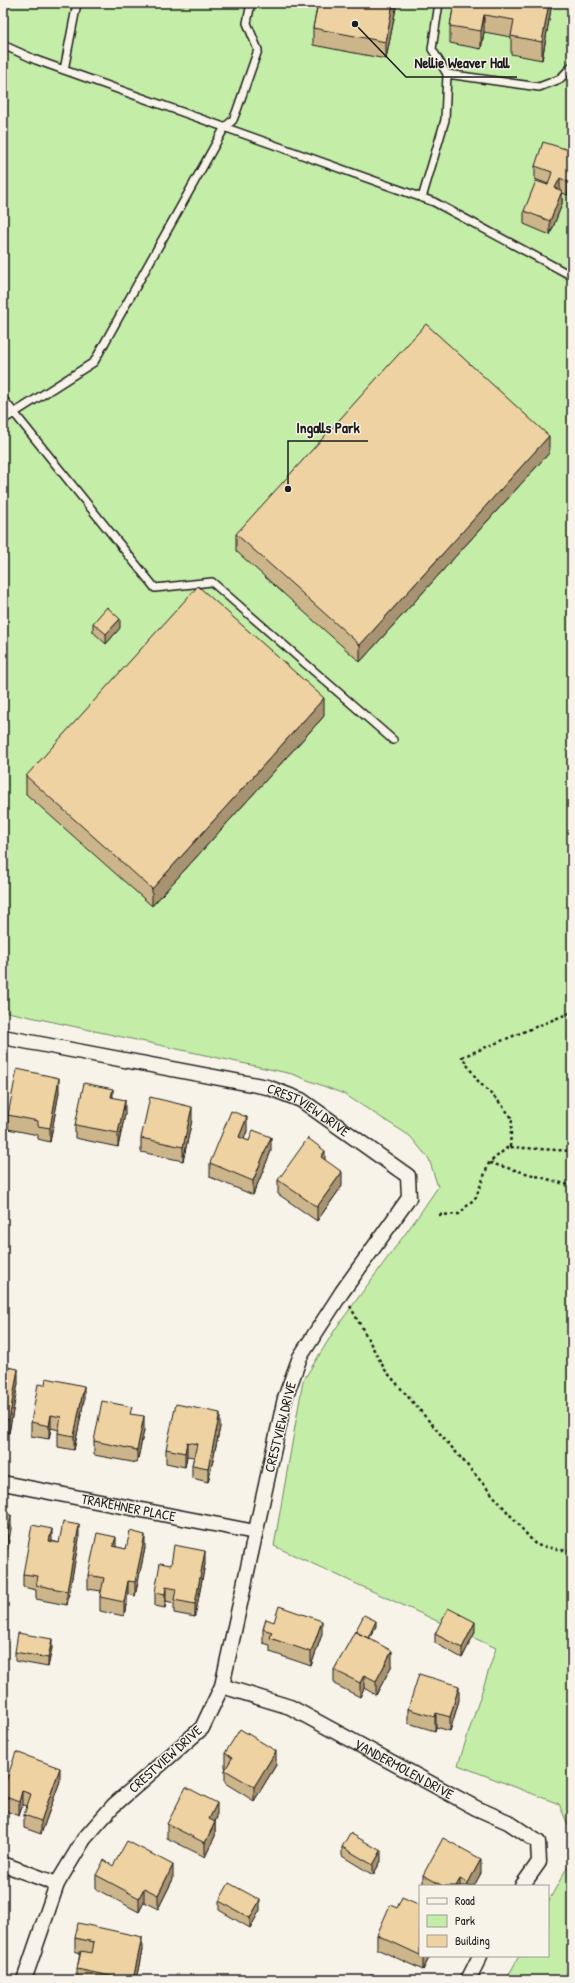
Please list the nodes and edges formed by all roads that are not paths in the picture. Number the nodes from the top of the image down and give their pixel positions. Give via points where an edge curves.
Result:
1 (77, 3) edge
2 (251, 3) edge
3 (439, 3) edge
4 (3, 45) edge
5 (572, 66) edge
6 (64, 70) junction
7 (447, 74) junction
8 (225, 127) junction
9 (422, 198) junction
10 (572, 276) edge
11 (3, 399) edge
12 (14, 413) junction
13 (3, 420) edge
14 (393, 740) dead end
15 (3, 1037) edge
16 (3, 1483) edge
17 (255, 1532) junction
18 (222, 1686) junction
19 (3, 1864) edge
20 (57, 1884) junction
21 (523, 1885) edge
22 (480, 1957) edge
23 (24, 1980) edge
24 (468, 1980) edge

1 - 6 lane
2 - 8 lane via 247,23 258,50 233,120
3 - 7 lane via 432,49
4 - 6 lane
5 - 7 lane via 560,78 539,87
6 - 8 lane
7 - 9 lane via 445,120
8 - 9 lane
8 - 12 lane via 94,362
9 - 10 lane
11 - 12 lane
12 - 13 lane
12 - 14 lane via 155,588 212,582
15 - 17 street, CRESTVIEW DRIVE via 267,1087 301,1100 408,1176 409,1198 342,1292 300,1357 285,1398
16 - 17 street, TRAKEHNER PLACE
17 - 18 street, CRESTVIEW DRIVE
18 - 20 street, CRESTVIEW DRIVE via 202,1728 114,1806 84,1839
18 - 21 street, VANDERMOLEN DRIVE via 290,1707 514,1826 538,1842 539,1862
19 - 20 street
20 - 23 street, CRESTVIEW DRIVE
22 - 24 street

